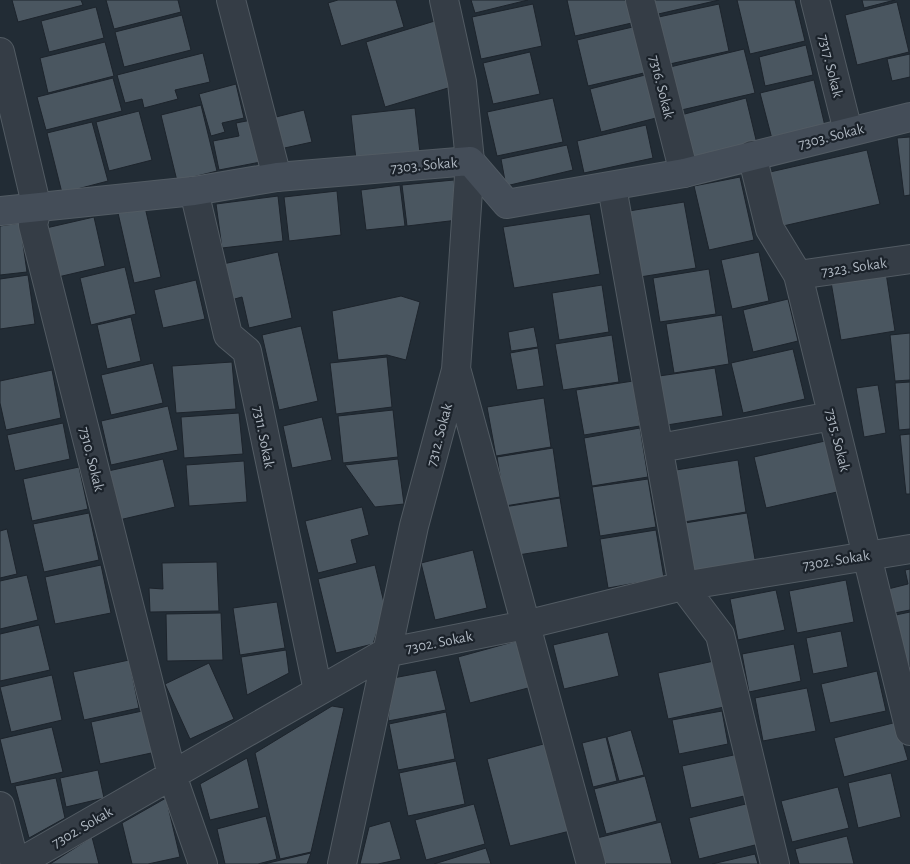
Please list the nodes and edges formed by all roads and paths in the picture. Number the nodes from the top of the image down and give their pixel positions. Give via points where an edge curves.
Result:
1 (231, 0) edge
2 (444, 0) edge
3 (640, 0) edge
4 (814, 0) edge
5 (0, 52) edge
6 (910, 117) edge
7 (848, 132) junction
8 (752, 155) junction
9 (470, 161) junction
10 (684, 173) junction
11 (277, 177) junction
12 (612, 187) junction
13 (194, 191) junction
14 (37, 208) junction
15 (0, 211) edge
16 (910, 259) edge
17 (798, 275) junction
18 (456, 370) junction
19 (832, 416) junction
20 (660, 448) junction
21 (910, 549) edge
22 (866, 555) junction
23 (683, 586) junction
24 (525, 625) junction
25 (385, 653) junction
26 (318, 691) junction
27 (910, 731) edge
28 (172, 775) junction
29 (0, 806) edge
30 (16, 864) edge
31 (203, 864) edge
32 (342, 864) edge
33 (591, 864) edge
34 (775, 864) edge

1 - 11 street
2 - 9 street, 7312. Sokak via 462,82
3 - 10 street, 7316. Sokak
4 - 7 street, 7317. Sokak
5 - 14 street, 7310. Sokak
6 - 7 street, 7303. Sokak
7 - 8 street, 7303. Sokak
8 - 10 street, 7303. Sokak
8 - 17 street, 7315. Sokak via 770,229
9 - 11 street, 7303. Sokak
9 - 12 street, 7303. Sokak via 508,204
9 - 18 street, 7312. Sokak
10 - 12 street, 7303. Sokak
11 - 13 street, 7303. Sokak
12 - 20 street
13 - 14 street, 7303. Sokak
13 - 26 street, 7311. Sokak via 228,335 247,351
14 - 15 street, 7303. Sokak
14 - 28 street, 7310. Sokak via 33,224
16 - 17 street, 7323. Sokak
17 - 19 street, 7315. Sokak
18 - 24 street
18 - 25 street, 7312. Sokak via 414,526
19 - 20 street
19 - 22 street, 7315. Sokak
20 - 23 street
21 - 22 street, 7302. Sokak
22 - 23 street, 7302. Sokak
22 - 27 street, 7315. Sokak
23 - 24 street, 7302. Sokak
23 - 34 street via 720,635
24 - 25 street, 7302. Sokak
24 - 33 street
25 - 26 street, 7302. Sokak
25 - 32 street, 7312. Sokak
26 - 28 street, 7302. Sokak
28 - 30 street, 7302. Sokak
28 - 31 street, 7310. Sokak
29 - 30 street

